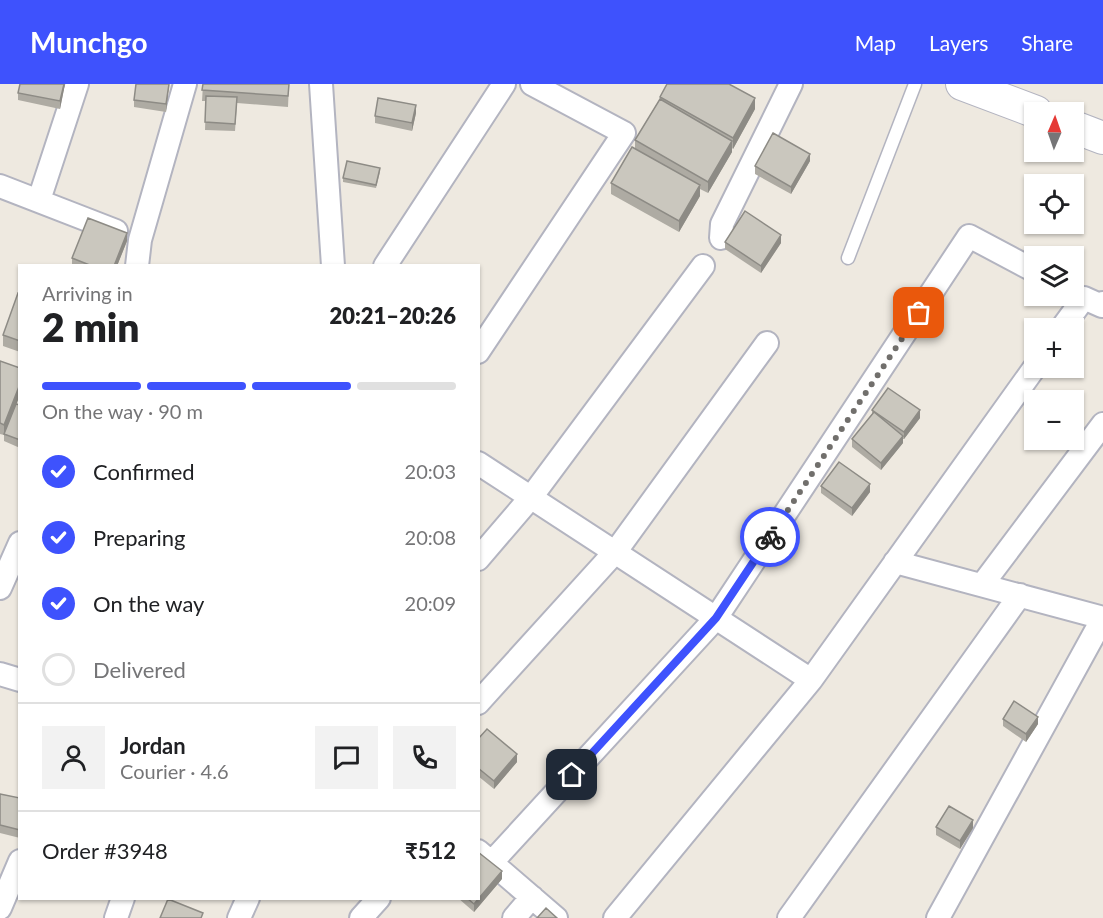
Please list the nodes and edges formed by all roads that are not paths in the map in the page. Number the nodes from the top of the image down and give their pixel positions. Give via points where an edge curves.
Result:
1 (77, 84) edge
2 (185, 84) edge
3 (321, 84) edge
4 (504, 84) edge
5 (532, 84) edge
6 (790, 84) edge
7 (915, 84) edge
8 (962, 84) edge
9 (1024, 107) edge
10 (1084, 131) edge
11 (1103, 138) edge
12 (0, 186) edge
13 (39, 201) junction
14 (721, 238) dead end
15 (140, 240) junction
16 (848, 258) dead end
17 (137, 264) edge
18 (333, 264) edge
19 (386, 264) edge
20 (704, 266) dead end
21 (1024, 266) edge
22 (1093, 301) edge
23 (1073, 318) edge
24 (767, 343) dead end
25 (480, 349) edge
26 (1026, 378) edge
27 (1103, 424) edge
28 (480, 464) edge
29 (532, 496) junction
30 (18, 548) edge
31 (616, 551) junction
32 (480, 557) edge
33 (894, 562) junction
34 (982, 585) junction
35 (0, 588) edge
36 (1020, 596) junction
37 (716, 618) junction
38 (1103, 618) edge
39 (0, 674) edge
40 (18, 679) edge
41 (811, 680) junction
42 (480, 700) edge
43 (485, 856) edge
44 (18, 866) edge
45 (532, 897) junction
46 (122, 900) edge
47 (247, 900) edge
48 (377, 900) edge
49 (0, 908) edge
50 (116, 918) edge
51 (239, 918) edge
52 (361, 918) edge
53 (514, 918) edge
54 (556, 918) edge
55 (615, 918) edge
56 (789, 918) edge
57 (938, 918) edge

1 - 13 street
2 - 15 street
3 - 18 street
4 - 19 street
5 - 25 street via 624,133
6 - 14 street via 722,224
7 - 16 lane
8 - 9 street
10 - 11 street
12 - 13 street
13 - 15 street
15 - 17 street
20 - 29 street
21 - 37 street via 969,236
22 - 23 street
24 - 31 street
26 - 33 street
27 - 34 street
28 - 29 street
29 - 31 street
29 - 32 street
30 - 35 street
31 - 37 street
31 - 42 street
33 - 34 street
33 - 41 street
34 - 36 street
36 - 38 street
36 - 56 street
37 - 41 street
37 - 43 street
38 - 57 street
39 - 40 street
41 - 55 street
43 - 45 street
44 - 49 street
45 - 53 street
45 - 54 street
46 - 50 street
47 - 51 street
48 - 52 street

